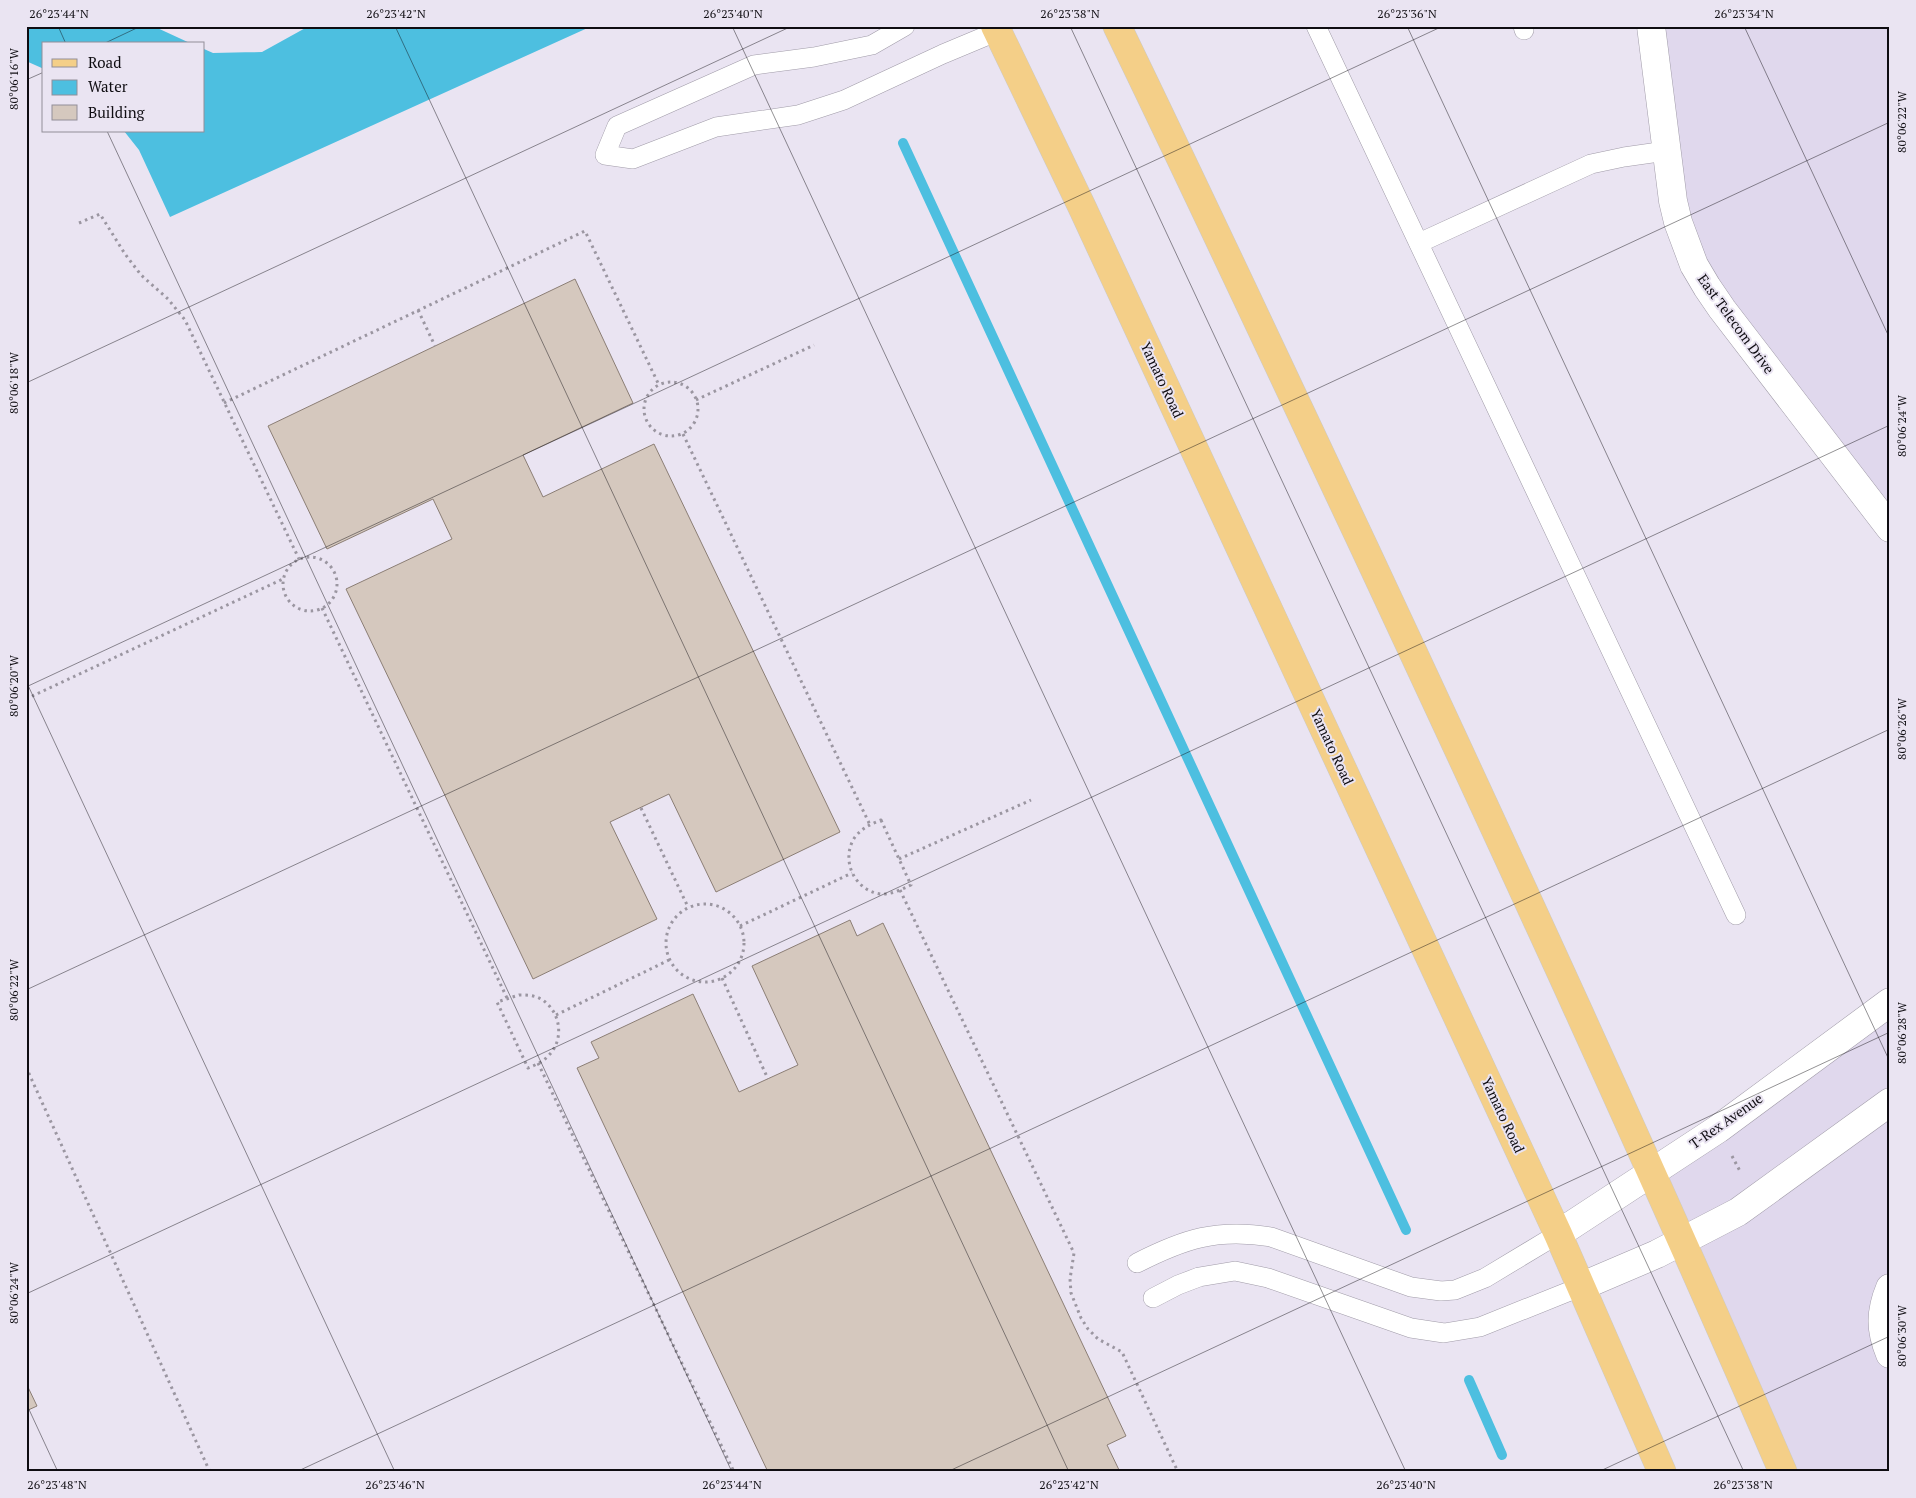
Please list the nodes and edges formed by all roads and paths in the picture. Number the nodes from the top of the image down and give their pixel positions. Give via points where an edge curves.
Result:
1 (905, 26) edge
2 (1117, 26) edge
3 (1316, 26) edge
4 (1652, 26) edge
5 (1771, 26) edge
6 (1764, 27) edge
7 (996, 29) edge
8 (1666, 151) junction
9 (79, 223) dead end
10 (1419, 243) junction
11 (418, 310) junction
12 (814, 345) dead end
13 (435, 346) dead end
14 (659, 385) junction
15 (696, 400) junction
16 (224, 403) junction
17 (683, 434) junction
18 (1890, 528) edge
19 (298, 559) junction
20 (283, 579) junction
21 (322, 608) junction
22 (26, 699) edge
23 (1031, 800) dead end
24 (641, 808) dead end
25 (870, 825) junction
26 (899, 859) junction
27 (852, 873) junction
28 (900, 890) junction
29 (688, 907) junction
30 (1736, 915) dead end
31 (740, 926) junction
32 (669, 960) junction
33 (722, 978) junction
34 (507, 998) junction
35 (1890, 1002) edge
36 (556, 1015) junction
37 (538, 1063) junction
38 (26, 1067) edge
39 (768, 1079) dead end
40 (1890, 1102) edge
41 (1732, 1156) dead end
42 (1652, 1172) junction
43 (1743, 1176) dead end
44 (1558, 1234) junction
45 (1683, 1241) junction
46 (1137, 1263) dead end
47 (1580, 1287) junction
48 (1890, 1288) edge
49 (1154, 1298) dead end
50 (1890, 1354) edge
51 (210, 1472) edge
52 (734, 1472) edge
53 (1178, 1472) edge
54 (1662, 1472) edge
55 (1783, 1472) edge

1 - 7 lane via 872,45 754,65 617,126 605,155 633,159 716,128 798,115 844,100
2 - 42 main road via 1495,828
3 - 10 lane
4 - 8 street, East Telecom Drive
5 - 6 path
7 - 44 main road, Yamato Road via 1086,216
8 - 10 lane via 1591,164
8 - 18 street, East Telecom Drive via 1678,222 1694,265 1722,309
9 - 16 path via 100,214 136,268 184,320
10 - 30 lane
11 - 13 path
11 - 14 path via 585,231
11 - 16 path
12 - 15 path
14 - 15 path via 677,383 685,386
14 - 17 path via 644,404 646,421 651,428 666,436
15 - 17 path via 696,420
16 - 19 path
17 - 25 path
19 - 20 path via 286,570
19 - 21 path via 316,557 336,575 335,594
20 - 21 path via 285,595 297,608 305,611
20 - 22 path
21 - 34 path
23 - 26 path
24 - 29 path
25 - 26 path via 881,820
25 - 27 path via 851,845 849,864
26 - 28 path via 911,885
27 - 28 path via 857,881 873,891 882,894
27 - 31 path
28 - 53 path via 1074,1253 1071,1293 1081,1318 1098,1339 1122,1352
29 - 31 path via 711,904 733,916
29 - 32 path via 675,917 667,930 665,945
31 - 33 path via 744,950 732,972
32 - 33 path via 678,973 692,981 707,983
32 - 36 path
33 - 39 path
34 - 36 path via 530,995 540,999
34 - 37 path via 497,1002 528,1068
35 - 42 street, T-Rex Avenue via 1718,1128
36 - 37 path via 559,1026 555,1048
37 - 52 path
38 - 51 path
40 - 45 street via 1744,1208
41 - 43 path
42 - 44 street, T-Rex Avenue
42 - 45 main road
44 - 46 lane via 1485,1278 1455,1290 1441,1291 1411,1287 1271,1237 1233,1232 1200,1237
44 - 47 main road, Yamato Road
45 - 47 street
45 - 55 main road
47 - 49 lane via 1480,1326 1444,1333 1411,1328 1268,1278 1235,1271 1199,1277
47 - 54 main road, Yamato Road
48 - 50 street via 1882,1313 1882,1327

